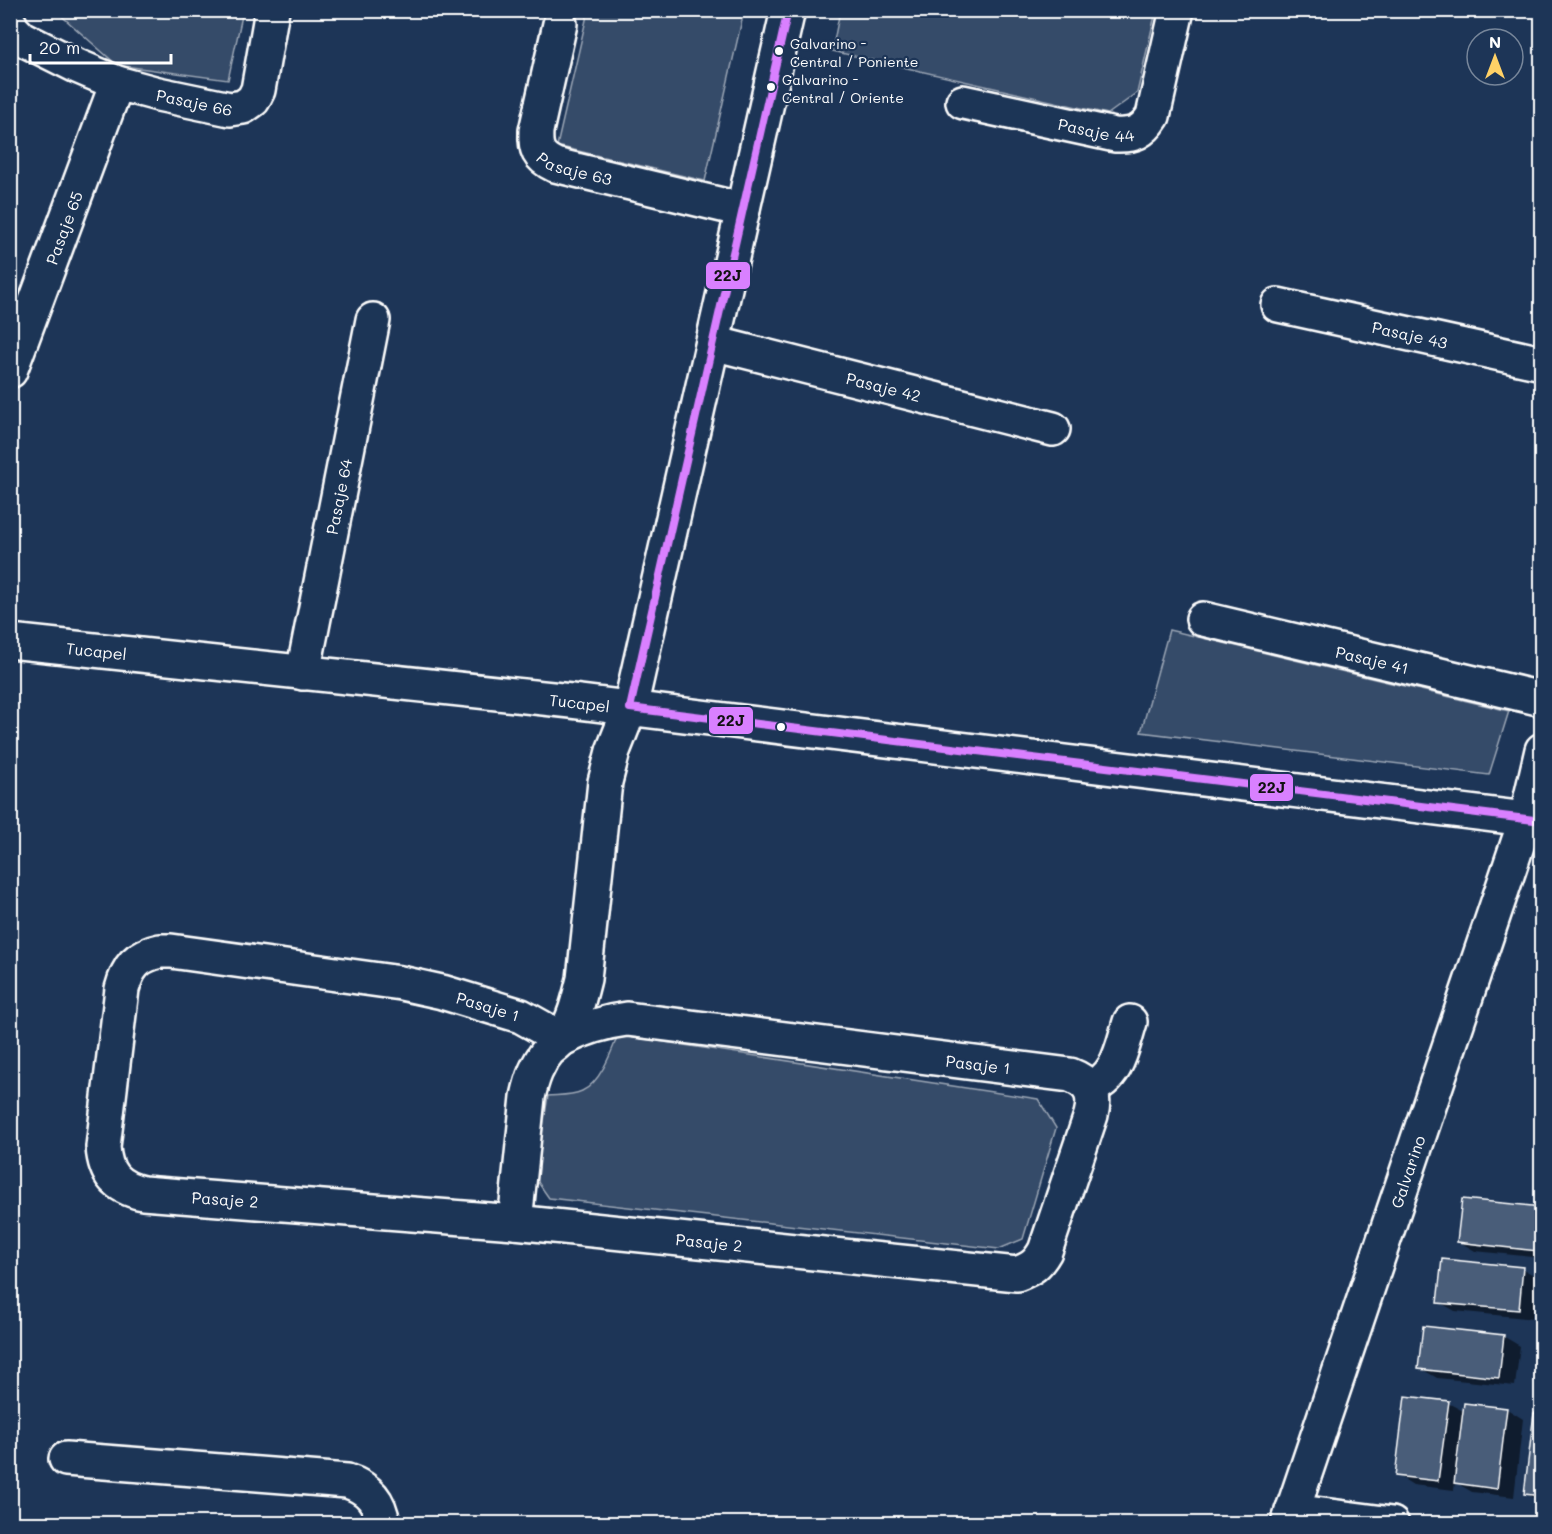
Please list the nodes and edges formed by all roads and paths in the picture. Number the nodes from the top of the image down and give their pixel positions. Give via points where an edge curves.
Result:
1 (272, 10) edge
2 (788, 10) edge
3 (1177, 10) edge
4 (10, 24) edge
5 (560, 24) dead end
6 (117, 83) junction
7 (963, 102) dead end
8 (743, 210) junction
9 (1278, 305) dead end
10 (373, 320) dead end
11 (713, 343) junction
12 (1542, 363) edge
13 (10, 371) edge
14 (1053, 429) dead end
15 (1203, 619) dead end
16 (10, 641) edge
17 (303, 673) junction
18 (1542, 699) edge
19 (630, 708) junction
20 (1542, 750) edge
21 (1534, 820) edge
22 (1130, 1022) dead end
23 (562, 1039) junction
24 (1089, 1088) junction
25 (114, 1178) joint
26 (515, 1222) junction
27 (66, 1459) dead end
28 (1290, 1517) edge
29 (382, 1524) edge
30 (1392, 1524) edge

1 - 6 street, Pasaje 66 via 258,90 243,107 230,109
2 - 8 street
3 - 7 street, Pasaje 44 via 1153,116 1140,131 1115,135
4 - 6 street via 21,38
5 - 8 street, Pasaje 63 via 536,131 538,153 555,165
6 - 13 street, Pasaje 65
8 - 11 street
9 - 12 street, Pasaje 43
10 - 17 street, Pasaje 64
11 - 14 street, Pasaje 42
11 - 19 street
15 - 18 street, Pasaje 41
16 - 17 street, Tucapel
17 - 19 street, Tucapel
19 - 21 street, Tucapel
19 - 23 street via 605,782 584,980 577,1008
20 - 21 street, Galvarino
21 - 28 street, Galvarino
22 - 24 street via 1113,1072
23 - 24 street, Pasaje 1 via 593,1025 627,1019 1070,1075
23 - 25 street, Pasaje 1 via 521,1016 401,983 171,951 149,954 130,967 122,989 104,1147 107,1168
23 - 26 street via 542,1059 532,1077
24 - 26 street, Pasaje 2 via 1094,1102 1091,1115 1045,1251 1039,1262 1017,1274
25 - 26 street, Pasaje 2 via 122,1186 143,1193
27 - 29 street via 347,1482 358,1485 376,1500
28 - 30 street

